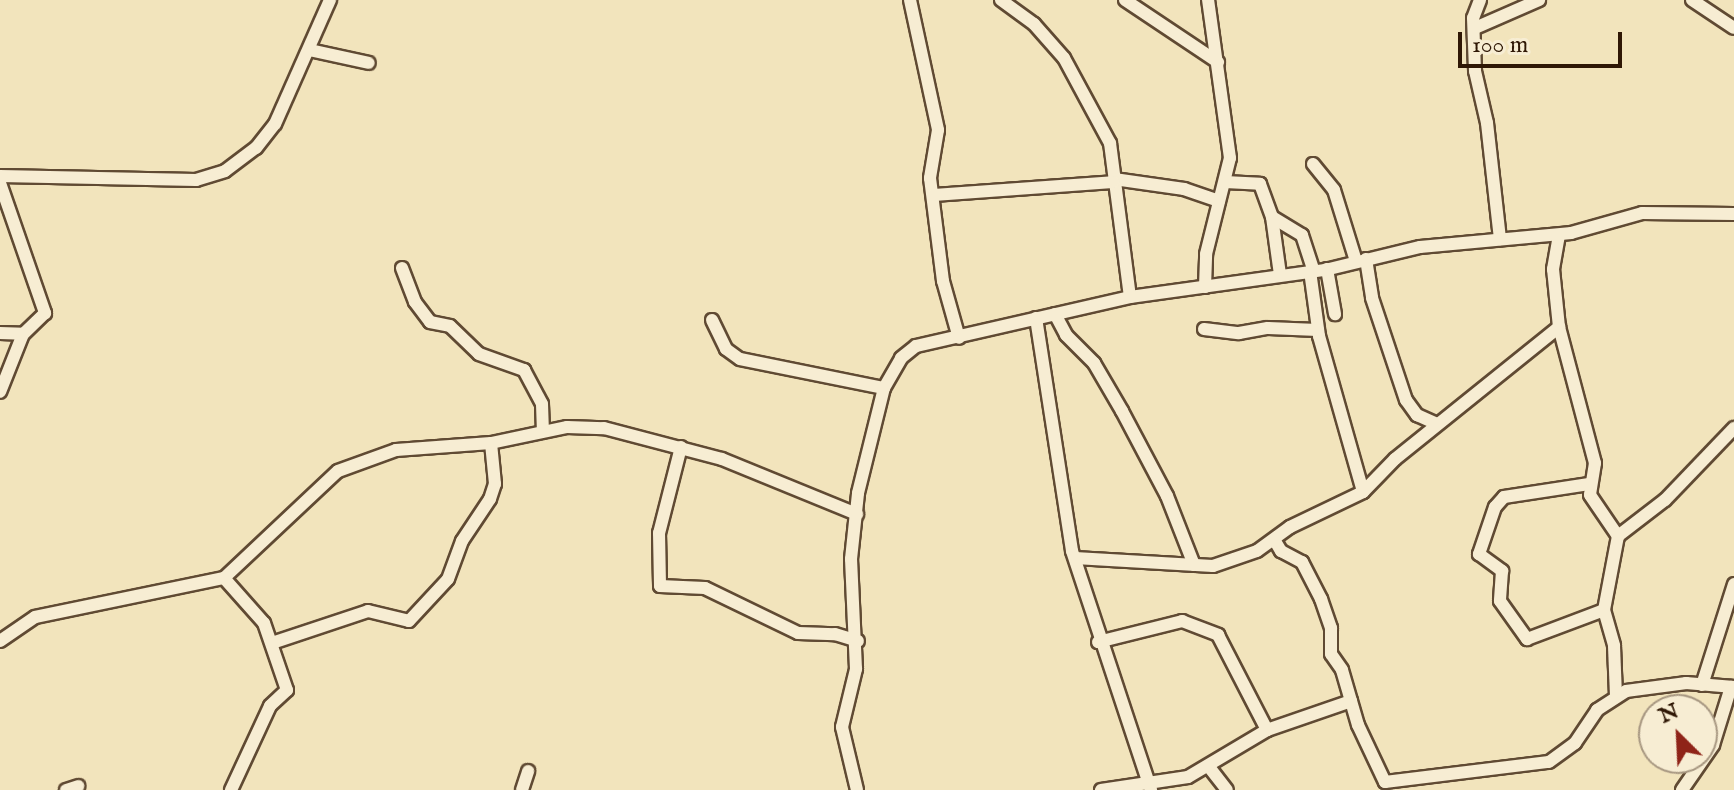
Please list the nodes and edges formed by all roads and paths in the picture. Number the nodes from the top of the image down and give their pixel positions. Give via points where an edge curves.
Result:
1 (330, 0) edge
2 (910, 0) edge
3 (1001, 0) edge
4 (1125, 0) edge
5 (1208, 0) edge
6 (1480, 0) edge
7 (1539, 0) edge
8 (1692, 0) edge
9 (1475, 28) junction
10 (1734, 28) edge
11 (309, 50) junction
12 (1218, 62) junction
13 (369, 63) dead end
14 (1313, 164) dead end
15 (0, 176) edge
16 (1114, 181) junction
17 (1225, 182) junction
18 (0, 183) edge
19 (933, 195) junction
20 (1219, 201) junction
21 (1734, 214) edge
22 (1272, 217) junction
23 (1559, 235) junction
24 (1500, 239) junction
25 (1361, 260) junction
26 (402, 268) dead end
27 (1317, 270) junction
28 (1280, 275) junction
29 (1205, 287) junction
30 (1130, 297) junction
31 (1055, 314) junction
32 (1335, 314) dead end
33 (1036, 318) junction
34 (712, 320) dead end
35 (1559, 327) junction
36 (1204, 329) dead end
37 (1318, 330) junction
38 (0, 333) edge
39 (23, 334) junction
40 (959, 338) junction
41 (884, 388) junction
42 (0, 392) edge
43 (1437, 424) junction
44 (1734, 428) edge
45 (543, 431) junction
46 (491, 443) junction
47 (681, 447) junction
48 (1589, 484) junction
49 (1363, 492) junction
50 (857, 514) junction
51 (1618, 536) junction
52 (1275, 541) junction
53 (1075, 558) junction
54 (1194, 565) junction
55 (224, 578) junction
56 (1734, 584) edge
57 (1604, 610) junction
58 (1, 635) edge
59 (858, 641) junction
60 (1098, 642) junction
61 (272, 643) junction
62 (1702, 685) junction
63 (1732, 687) edge
64 (1616, 696) junction
65 (1351, 701) junction
66 (1267, 730) junction
67 (1209, 767) junction
68 (528, 771) dead end
69 (1384, 786) edge
70 (1150, 788) edge
71 (231, 790) edge
72 (522, 790) edge
73 (857, 790) edge
74 (1101, 790) edge
75 (1227, 790) edge
76 (1682, 790) edge

1 - 11 street
2 - 19 street via 938,130 930,158
3 - 16 street via 1034,24 1064,58 1110,143
4 - 12 street
5 - 12 street
6 - 9 street
7 - 9 street
8 - 10 street
9 - 24 street via 1475,71 1486,112
11 - 13 street
11 - 15 street via 275,124 244,159 214,175 196,180
12 - 17 street via 1230,133
14 - 25 street via 1334,190
16 - 19 street
16 - 20 street via 1184,189
16 - 30 street
17 - 20 street
17 - 22 street via 1260,184
18 - 39 street via 44,306 41,319
19 - 40 street via 943,281
20 - 29 street via 1206,254
21 - 23 street via 1642,213
22 - 27 street via 1300,231
22 - 28 street
23 - 24 street
23 - 35 street via 1553,269
24 - 25 street via 1420,247
25 - 27 street
25 - 43 street via 1406,400 1417,415
26 - 45 street via 415,302 430,322 450,326 479,354 524,370 542,404
27 - 28 street
27 - 32 street
27 - 37 street
28 - 29 street
29 - 30 street
30 - 31 street
31 - 33 street
31 - 54 street via 1066,335 1094,363 1122,411 1167,496
33 - 40 street
33 - 53 street
34 - 41 street via 726,349 740,359
35 - 43 street
35 - 48 street via 1595,463
36 - 37 street
37 - 49 street
38 - 39 street
39 - 42 street
40 - 41 street via 916,346 901,358
41 - 50 street via 864,461
43 - 49 street
44 - 51 street via 1665,500
45 - 46 street
45 - 47 street via 604,428
46 - 55 street via 396,450 346,466
46 - 61 street via 495,484 490,499 462,541 448,579 409,621 368,611
47 - 50 street
47 - 59 street via 659,533 660,586 705,588 798,633
48 - 51 street via 1594,505
48 - 57 street via 1500,499 1479,554 1502,571 1500,601 1527,639
49 - 52 street via 1290,527
50 - 59 street via 851,559
51 - 57 street
52 - 54 street via 1224,563
52 - 65 street via 1281,551 1302,562 1321,599 1331,628 1331,654
53 - 54 street
53 - 60 street
55 - 58 street via 35,617
55 - 61 street via 254,606
56 - 62 street
57 - 64 street via 1614,646
59 - 73 street via 842,727
60 - 66 street via 1182,621 1218,635
60 - 70 street
61 - 71 street via 287,690 270,706
62 - 63 street
62 - 64 street via 1652,686
63 - 76 street via 1713,745
64 - 69 street via 1597,710 1575,743 1549,762
65 - 66 street
65 - 69 street
66 - 67 street
67 - 70 street
67 - 75 street
68 - 72 street
70 - 74 street

